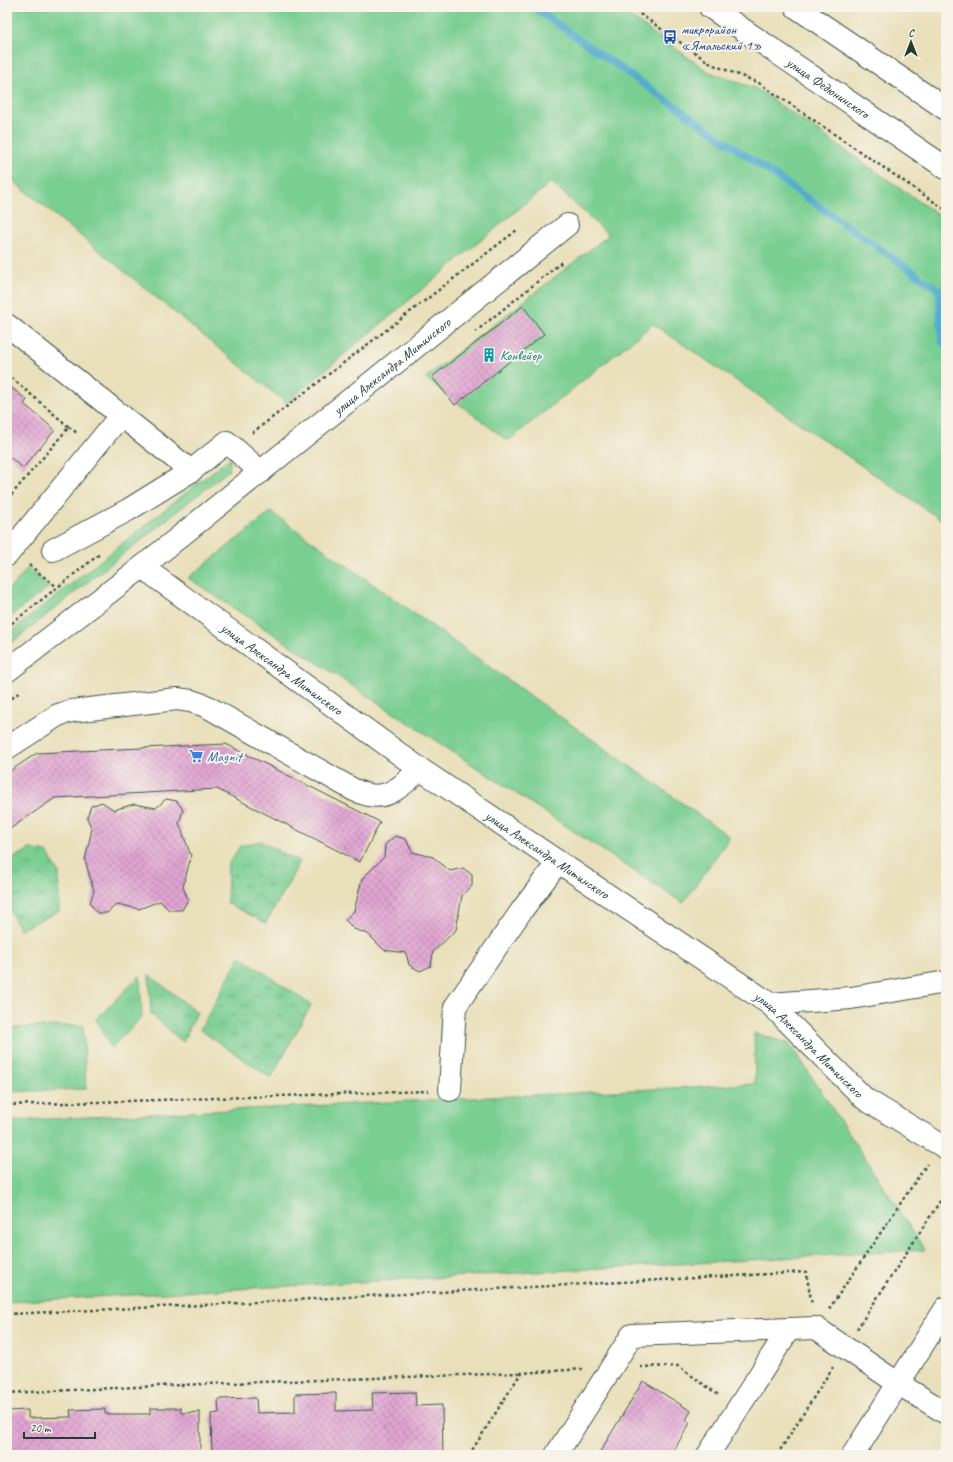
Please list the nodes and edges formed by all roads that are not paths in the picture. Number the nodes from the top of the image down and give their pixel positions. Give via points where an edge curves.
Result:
1 (710, 7) edge
2 (802, 10) edge
3 (946, 109) edge
4 (946, 168) edge
5 (567, 224) dead end
6 (7, 324) edge
7 (121, 414) junction
8 (191, 471) junction
9 (261, 472) junction
10 (53, 550) dead end
11 (9, 553) edge
12 (142, 567) junction
13 (7, 671) edge
14 (7, 748) edge
15 (420, 769) junction
16 (558, 862) junction
17 (946, 982) edge
18 (770, 1004) junction
19 (450, 1090) road end
20 (943, 1146) edge
21 (946, 1308) edge
22 (789, 1329) junction
23 (899, 1384) junction
24 (946, 1413) edge
25 (556, 1455) edge
26 (708, 1455) edge
27 (853, 1455) edge

1 - 4 main road, улица Федюнинского
2 - 3 main road
5 - 9 main road, улица Александра Митинского
6 - 7 main road
7 - 8 main road
7 - 11 main road
8 - 9 main road via 227,442
8 - 10 main road via 128,510
9 - 12 main road, улица Александра Митинского
12 - 13 main road, улица Александра Митинского
12 - 15 main road, улица Александра Митинского
14 - 15 main road via 58,715 72,711 177,699 206,706 354,790 370,796 385,794 399,788
15 - 16 main road, улица Александра Митинского
16 - 18 main road, улица Александра Митинского
16 - 19 main road via 455,1007
17 - 18 main road via 851,998
18 - 20 main road, улица Александра Митинского via 865,1100
21 - 23 main road
22 - 23 main road via 816,1328
22 - 25 main road via 632,1335
22 - 26 main road
23 - 24 main road
23 - 27 main road

